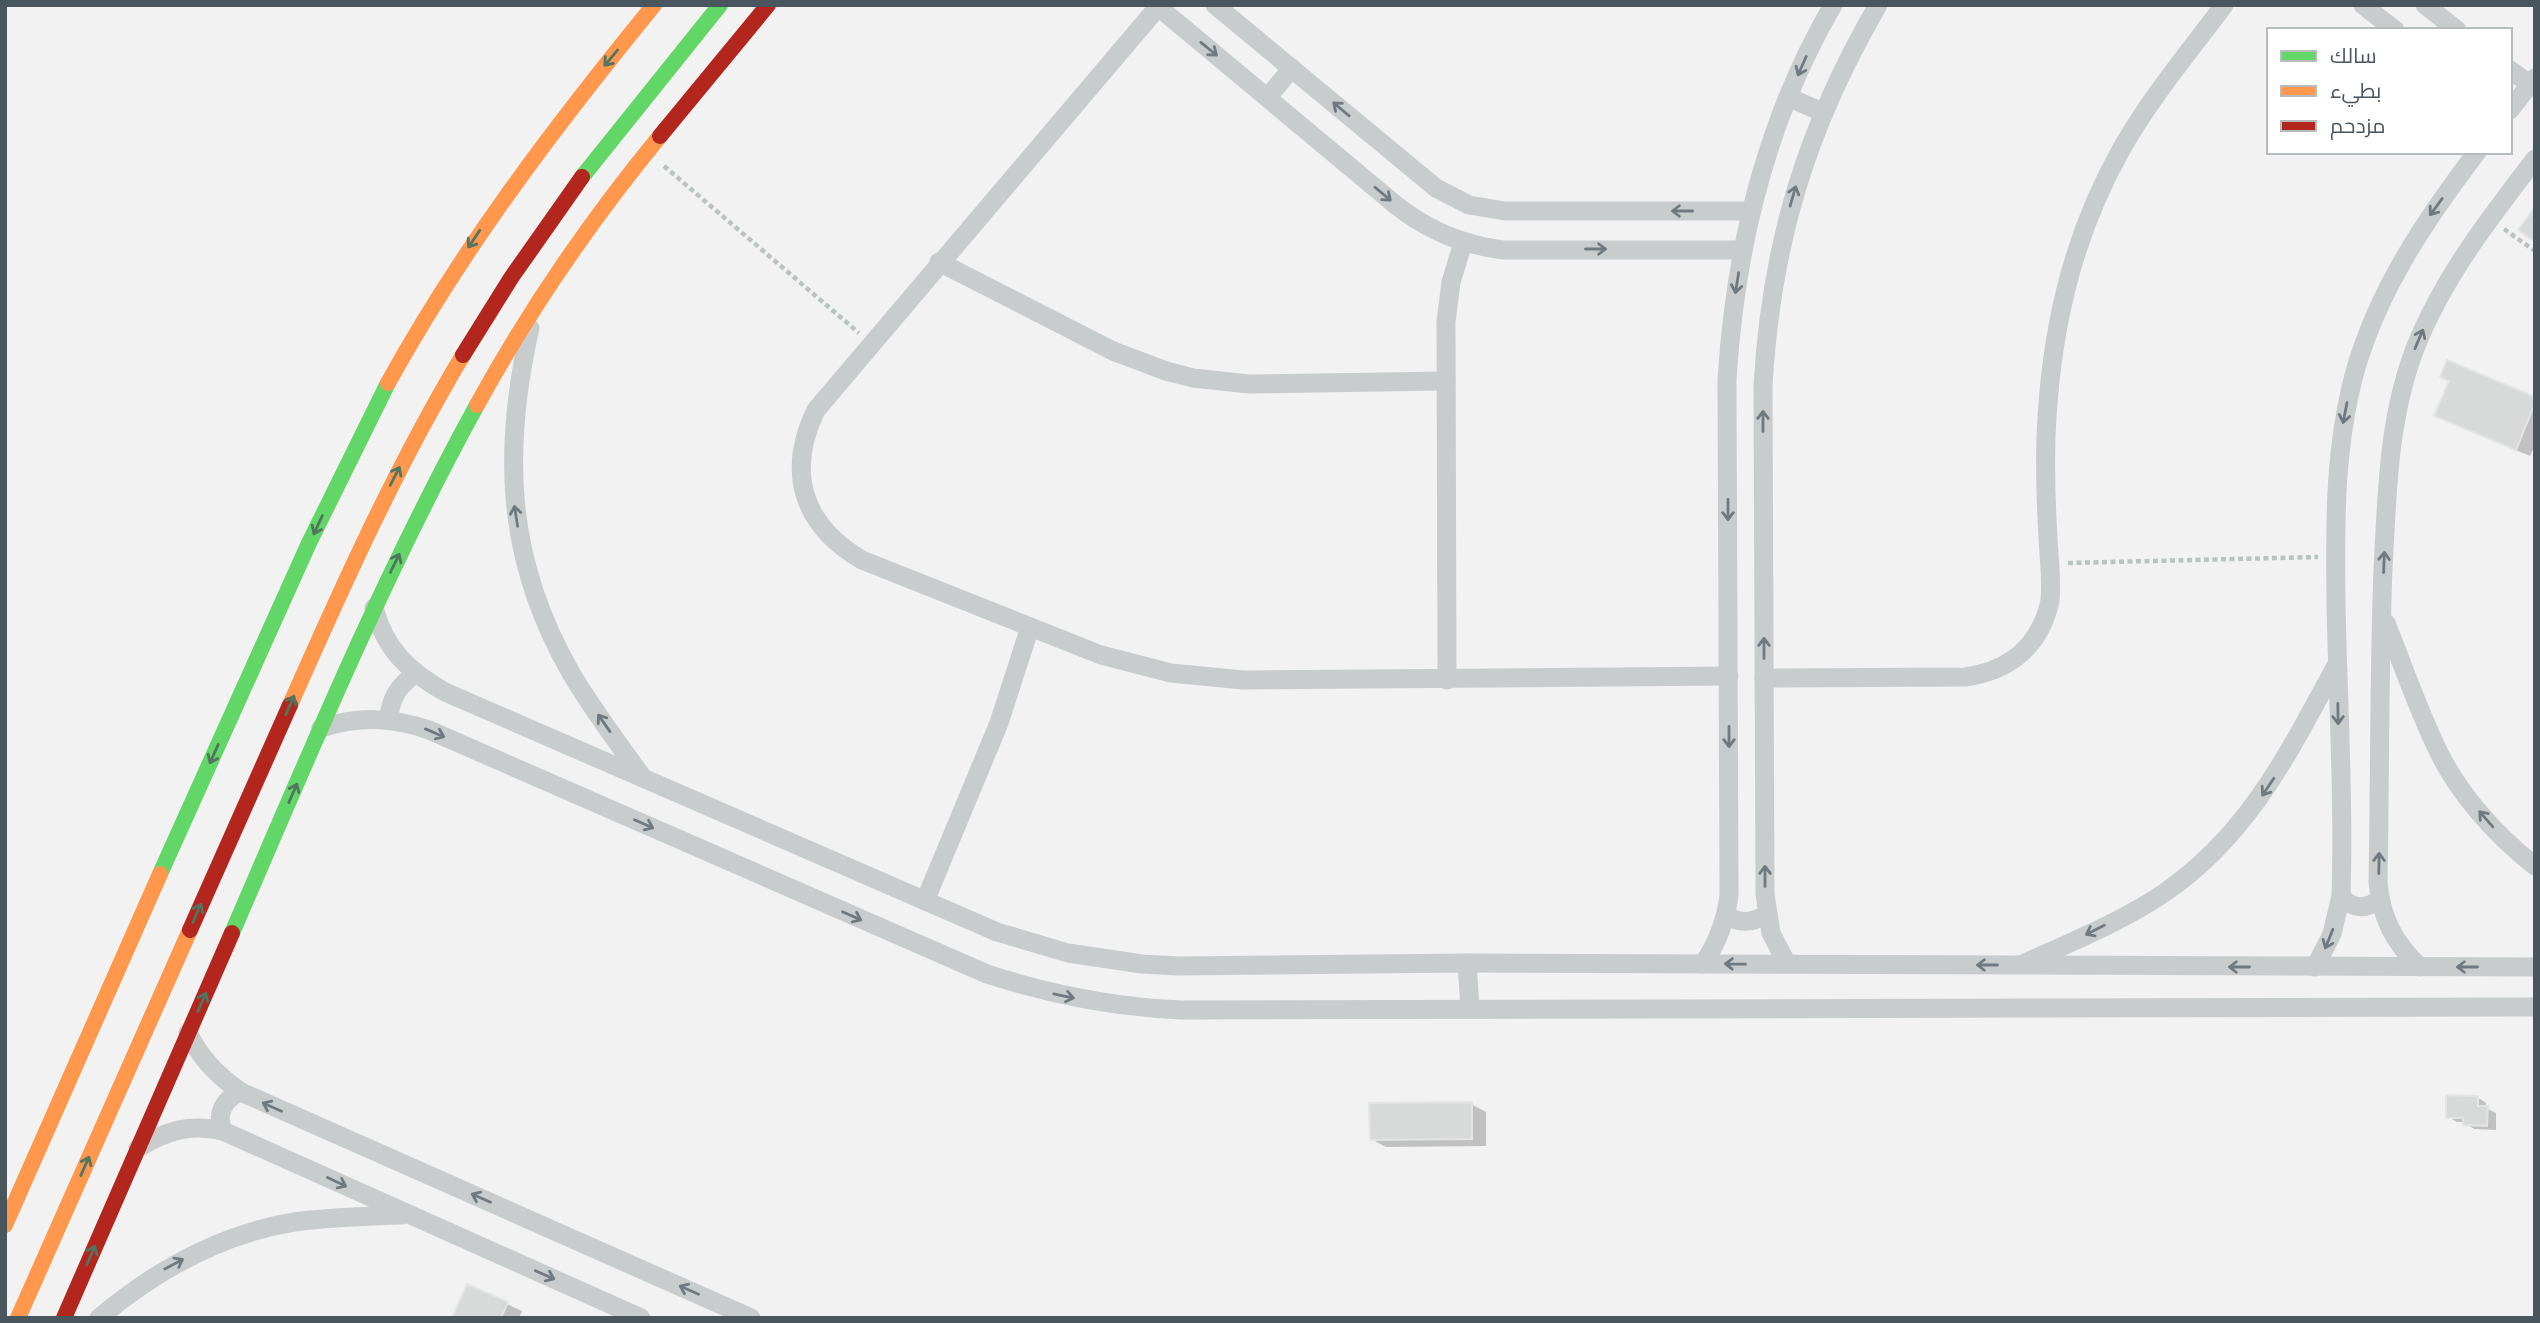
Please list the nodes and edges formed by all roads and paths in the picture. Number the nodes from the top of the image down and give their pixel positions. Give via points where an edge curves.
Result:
1 (654, 5) edge
2 (720, 5) edge
3 (768, 5) edge
4 (1215, 5) edge
5 (1833, 5) edge
6 (1878, 5) edge
7 (2224, 5) edge
8 (2425, 5) edge
9 (1157, 6) edge
10 (2375, 9) edge
11 (2393, 28) edge
12 (2455, 28) edge
13 (1292, 68) junction
14 (2512, 71) edge
15 (2532, 81) edge
16 (1268, 97) junction
17 (1788, 97) junction
18 (2512, 107) edge
19 (1822, 112) junction
20 (647, 152) junction
21 (2476, 154) edge
22 (2535, 159) edge
23 (1751, 211) junction
24 (2489, 219) junction
25 (1463, 243) junction
26 (1742, 250) junction
27 (2535, 251) edge
28 (939, 262) junction
29 (534, 310) junction
30 (871, 342) junction
31 (1446, 381) junction
32 (2335, 557) junction
33 (2050, 564) junction
34 (374, 608) junction
35 (2382, 613) junction
36 (1030, 627) junction
37 (2337, 663) junction
38 (416, 674) junction
39 (1729, 676) junction
40 (1764, 678) junction
41 (1447, 680) junction
42 (389, 719) junction
43 (321, 728) junction
44 (643, 779) junction
45 (2535, 866) edge
46 (2341, 897) junction
47 (2380, 898) junction
48 (925, 901) junction
49 (1767, 914) junction
50 (1727, 916) junction
51 (1467, 963) junction
52 (1703, 964) junction
53 (1787, 964) junction
54 (2019, 965) junction
55 (2315, 967) junction
56 (2420, 967) junction
57 (2535, 967) edge
58 (2535, 1007) edge
59 (1470, 1008) junction
60 (188, 1033) junction
61 (241, 1092) junction
62 (223, 1132) junction
63 (138, 1148) junction
64 (407, 1214) junction
65 (5, 1225) edge
66 (18, 1318) edge
67 (64, 1318) edge
68 (99, 1318) edge
69 (641, 1318) edge
70 (751, 1318) edge

1 -> 65 main road via 507,190 437,297 373,409
66 -> 2 main road via 395,475 522,261 620,127
3 - 20 main road
4 - 13 street
5 -> 17 street
6 - 19 street
7 - 33 street via 2123,146 2084,227 2071,267 2048,390
8 - 12 street
9 -> 16 street
9 - 28 street
10 - 11 street
13 - 16 street
23 -> 13 street via 1505,211 1468,205 1436,188
14 - 15 street
15 - 18 street
16 -> 25 street via 1414,219
17 - 19 street
17 - 23 street
40 -> 19 street via 1766,337 1782,238
20 - 29 main road via 611,196
20 - 30 path
21 -> 32 street via 2405,254 2364,346 2340,443
22 - 24 street
23 - 26 street
24 - 27 path
35 -> 24 street via 2386,492 2403,382 2431,312
25 -> 26 street via 1503,250
25 - 31 street via 1447,302
26 -> 39 street via 1727,380
28 - 30 street
28 - 31 street via 1114,351 1193,378 1249,384
34 -> 29 main road via 446,461
44 -> 29 street via 554,641 519,536 514,499 516,417
30 - 36 street via 826,394 808,426 801,472 813,515 834,541 862,560
31 - 41 street
32 - 33 path
32 - 37 street
33 - 40 street via 2050,601 2040,630 2022,654 1995,670 1965,677
34 - 38 street via 395,654
34 - 43 main road
45 -> 35 street via 2485,818 2449,770 2434,744
47 -> 35 street
36 - 41 street via 1135,665 1207,677
36 - 48 street via 999,723
37 -> 46 street
37 -> 54 street via 2277,774 2217,849 2163,894
38 - 42 street via 391,701
38 - 44 street via 445,692
39 - 41 street
39 -> 50 street
49 -> 40 street
42 - 43 street
42 -> 59 street via 429,730 951,959 1025,986 1102,1004 1181,1010
60 -> 43 main road
44 - 48 street
46 - 47 street via 2359,908
46 -> 55 street via 2332,934
47 - 56 street via 2397,943
48 - 51 street via 1032,944 1142,964
49 - 50 street via 1751,922
49 - 53 street via 1774,942
50 - 52 street
51 - 52 street
51 - 59 street
53 -> 52 street
54 -> 53 street
55 -> 54 street
55 - 56 street
57 -> 56 street
58 - 59 street
60 - 61 street via 209,1066
60 - 63 main road
61 - 62 street via 221,1109
70 -> 61 street
62 - 63 street via 207,1127 174,1129
62 -> 64 street
67 -> 63 main road
68 -> 64 street via 157,1273 233,1238 327,1218
64 -> 69 street

